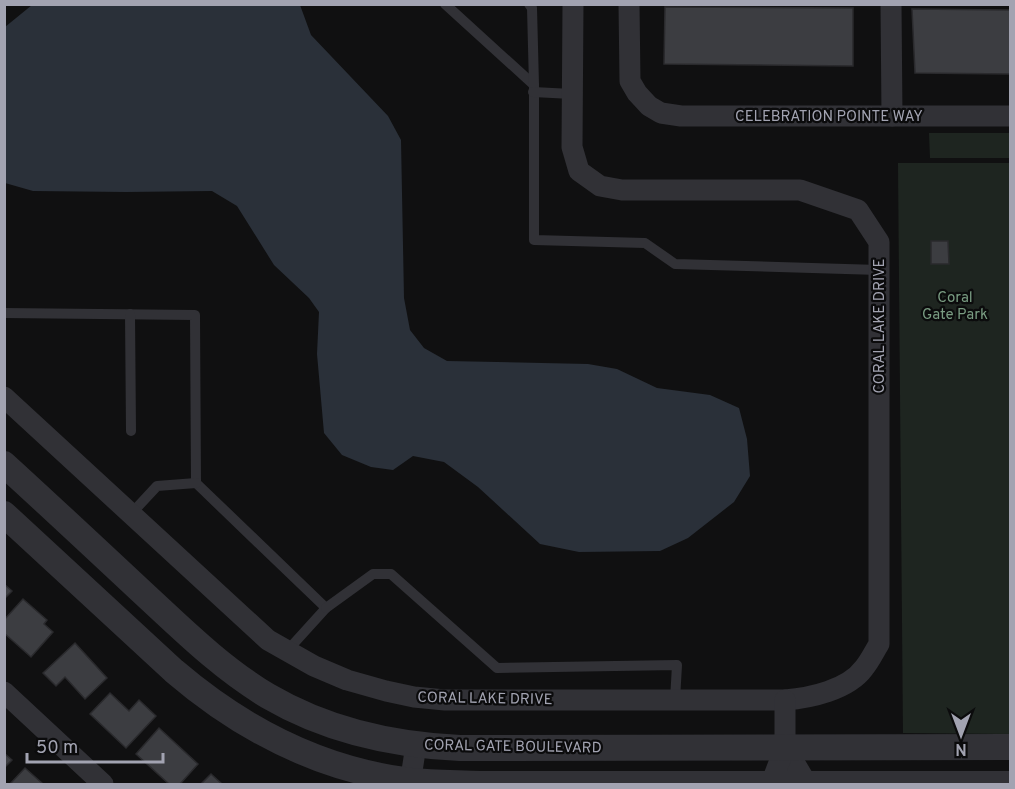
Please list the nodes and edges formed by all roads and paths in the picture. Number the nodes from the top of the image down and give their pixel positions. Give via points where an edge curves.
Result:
1 (445, 4) edge
2 (529, 4) edge
3 (573, 4) edge
4 (629, 4) edge
5 (891, 4) edge
6 (533, 89) junction
7 (572, 94) junction
8 (892, 116) junction
9 (1011, 116) edge
10 (879, 270) junction
11 (4, 313) edge
12 (130, 314) junction
13 (4, 397) edge
14 (131, 430) dead end
15 (4, 464) edge
16 (196, 483) junction
17 (4, 514) edge
18 (131, 514) junction
19 (326, 608) junction
20 (287, 651) junction
21 (4, 692) edge
22 (675, 700) junction
23 (785, 700) junction
24 (416, 745) junction
25 (785, 747) junction
26 (1011, 747) edge
27 (411, 782) edge
28 (103, 784) edge
29 (771, 784) edge
30 (807, 784) edge
31 (1011, 784) edge

1 - 6 lane
2 - 6 lane
3 - 7 street, CORAL LAKE DRIVE
4 - 8 street, CELEBRATION POINTE WAY via 630,81 649,106 661,113
5 - 8 street
6 - 7 lane
6 - 10 lane via 534,240 645,243 675,264
7 - 10 street, CORAL LAKE DRIVE via 572,147 579,171 600,186 622,190 800,190 858,210 879,242
8 - 9 street, CELEBRATION POINTE WAY
10 - 23 street, CORAL LAKE DRIVE via 879,644 863,670 839,687 811,698
11 - 12 lane
12 - 14 lane
12 - 16 lane via 195,315
13 - 18 street, CORAL LAKE DRIVE
15 - 24 street, CORAL GATE BOULEVARD via 190,637 241,679 321,720 362,734
16 - 18 lane via 157,486
16 - 19 lane
17 - 27 street via 174,671 226,713 301,752 347,768
18 - 20 street, CORAL LAKE DRIVE via 267,640
19 - 20 lane
19 - 22 lane via 373,573 391,573 497,668 677,665
20 - 22 street, CORAL LAKE DRIVE via 347,680 414,697
21 - 28 street
22 - 23 street, CORAL LAKE DRIVE
23 - 25 street
24 - 25 street, CORAL GATE BOULEVARD
24 - 27 street
25 - 26 street, CORAL GATE BOULEVARD
25 - 29 street
25 - 30 street
27 - 29 street
29 - 30 street
30 - 31 street

